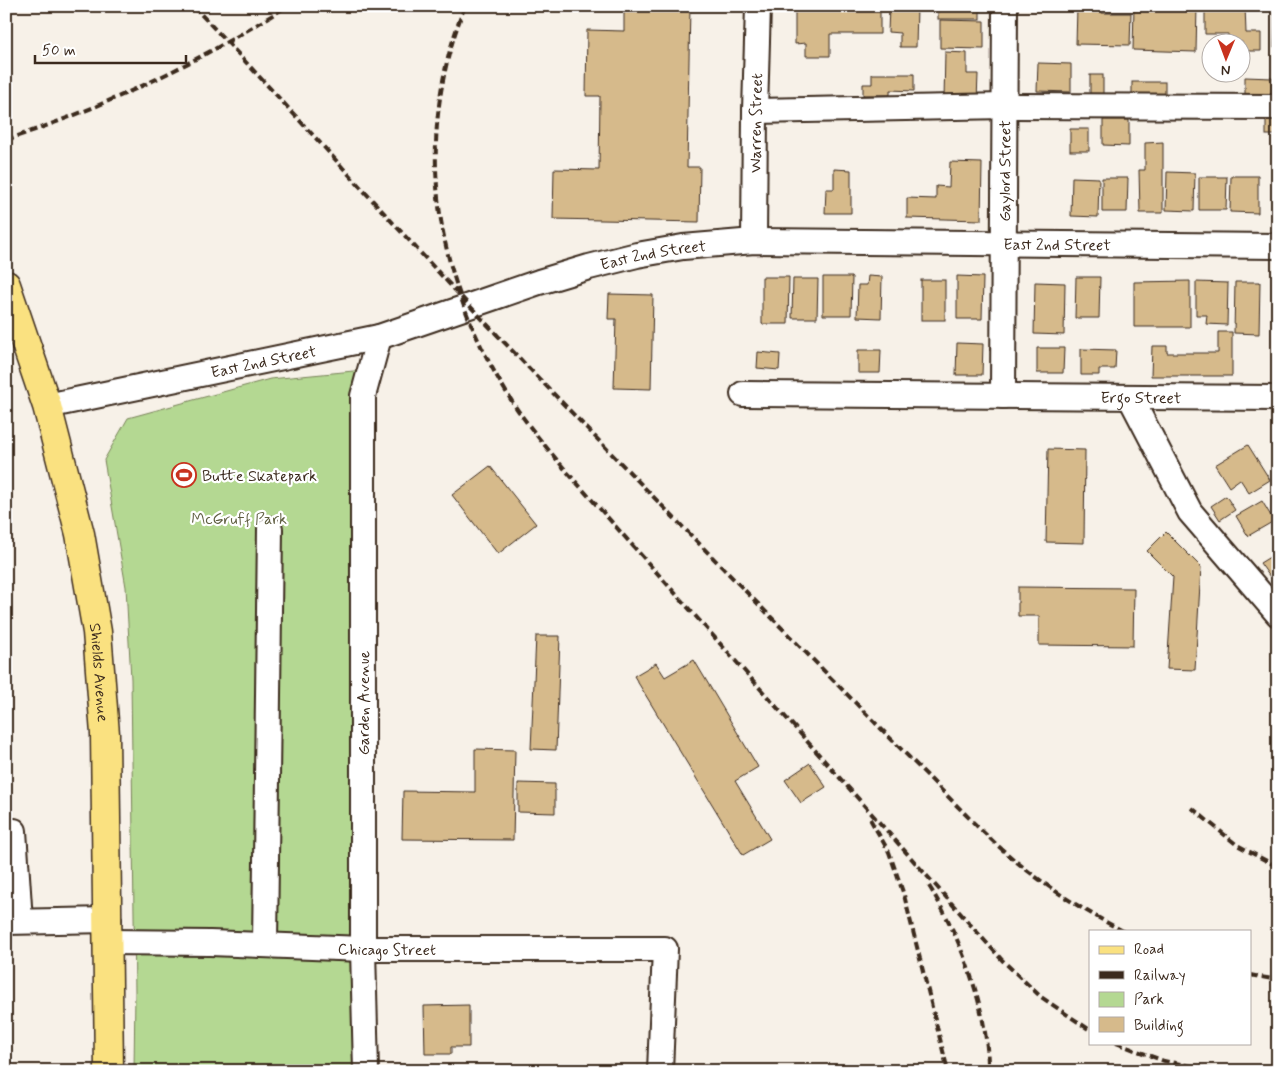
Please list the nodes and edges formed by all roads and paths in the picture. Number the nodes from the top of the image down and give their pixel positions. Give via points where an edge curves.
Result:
1 (758, 6) edge
2 (1005, 6) edge
3 (1005, 106) junction
4 (1278, 106) edge
5 (754, 111) junction
6 (754, 241) junction
7 (1004, 243) junction
8 (1278, 246) edge
9 (6, 285) edge
10 (380, 338) junction
11 (743, 394) dead end
12 (1003, 396) junction
13 (1130, 397) junction
14 (1278, 398) edge
15 (47, 406) junction
16 (270, 529) dead end
17 (1278, 614) edge
18 (6, 832) edge
19 (13, 922) edge
20 (108, 931) junction
21 (265, 944) junction
22 (363, 949) junction
23 (109, 1071) edge
24 (366, 1071) edge
25 (660, 1071) edge

1 - 5 street, Warren Street
2 - 3 street, Gaylord Street
3 - 4 street
3 - 5 street
3 - 7 street, Gaylord Street
5 - 6 street, Warren Street
6 - 7 street, East 2nd Street
6 - 10 street, East 2nd Street via 655,252 589,267
7 - 8 street, East 2nd Street
7 - 12 street, Gaylord Street
9 - 15 main road, Shields Avenue
10 - 15 street, East 2nd Street
10 - 22 street, Garden Avenue via 363,396
11 - 12 street, Ergo Street
12 - 13 street, Ergo Street
13 - 14 street, Ergo Street
13 - 17 street via 1190,512
15 - 20 main road, Shields Avenue via 80,534 97,632 105,734
16 - 21 street
18 - 19 street via 14,831
19 - 20 street, Chicago Street
20 - 21 street, Chicago Street
20 - 23 main road, Shields Avenue
21 - 22 street, Chicago Street
22 - 24 street, Garden Avenue
22 - 25 street, Chicago Street via 666,949

